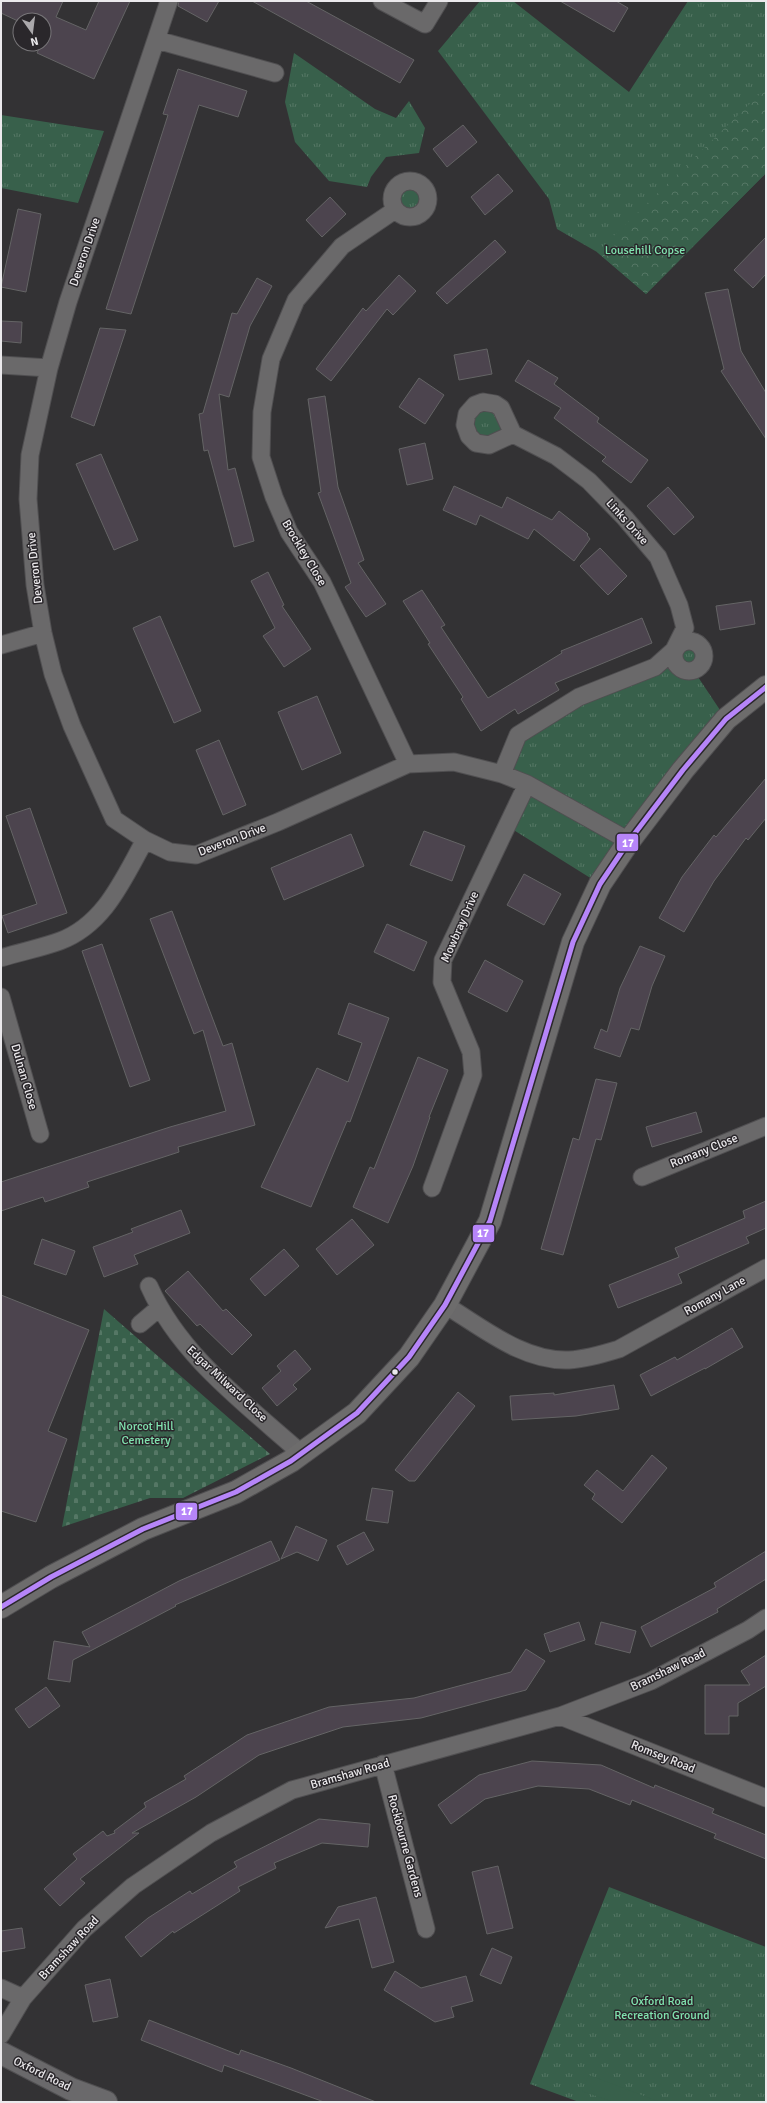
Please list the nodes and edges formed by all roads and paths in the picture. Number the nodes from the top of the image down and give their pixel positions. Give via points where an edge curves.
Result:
1 (169, 1) edge
2 (382, 1) edge
3 (439, 1) edge
4 (157, 40) junction
5 (275, 73) dead end
6 (395, 210) dead end
7 (1, 364) edge
8 (49, 368) junction
9 (513, 434) dead end
10 (43, 633) junction
11 (1, 645) edge
12 (766, 687) edge
13 (408, 764) junction
14 (502, 774) junction
15 (527, 784) junction
16 (145, 840) junction
17 (629, 842) junction
18 (1, 958) edge
19 (1, 997) edge
20 (766, 1126) edge
21 (40, 1134) dead end
22 (642, 1177) dead end
23 (432, 1188) dead end
24 (763, 1273) edge
25 (149, 1286) dead end
26 (445, 1304) junction
27 (159, 1308) junction
28 (140, 1324) dead end
29 (302, 1454) junction
30 (1, 1607) edge
31 (766, 1618) edge
32 (560, 1716) junction
33 (383, 1764) junction
34 (766, 1798) edge
35 (426, 1929) dead end
36 (1, 1988) edge
37 (23, 1998) junction
38 (1, 2035) edge
39 (1, 2053) edge
40 (106, 2102) edge

1 - 4 street, Deveron Drive
2 - 3 street via 425,24
4 - 5 street
4 - 8 street, Deveron Drive via 68,302
6 - 13 street, Brockley Close via 342,246 296,300 271,359 262,412 262,457 274,497 289,532 322,582
7 - 8 street
8 - 10 street, Deveron Drive via 30,455 28,499 35,585
9 - 14 street, Links Drive via 556,456 589,481 625,518 658,557 679,605 685,628 674,650 655,667 579,697 518,735
10 - 11 street
10 - 16 street, Deveron Drive via 58,690 114,819
12 - 17 street via 726,719 683,770
13 - 14 street via 454,762
13 - 16 street, Deveron Drive via 278,822 196,855 170,852
14 - 15 street
15 - 17 street
15 - 23 street, Mowbray Drive via 442,960 442,982 471,1052 473,1075
16 - 18 street via 110,902 95,919 61,940
17 - 26 street via 600,884 573,942 490,1221
19 - 21 street, Dulnan Close
20 - 22 street, Romany Close
24 - 26 street, Romany Lane via 619,1349 568,1360 536,1356 512,1345
25 - 27 street, Edgar Milward Close
26 - 29 street via 409,1357 357,1413
27 - 28 street
27 - 29 street, Edgar Milward Close via 194,1356
29 - 30 street via 236,1492 143,1529 51,1577
31 - 32 street, Bramshaw Road via 651,1681
32 - 33 street, Bramshaw Road
32 - 34 street, Romsey Road
33 - 35 street, Rockbourne Gardens
33 - 37 street, Bramshaw Road via 292,1790 211,1833 133,1886 84,1929
36 - 37 street
37 - 38 street, Bramshaw Road
39 - 40 main road, Oxford Road via 71,2089

